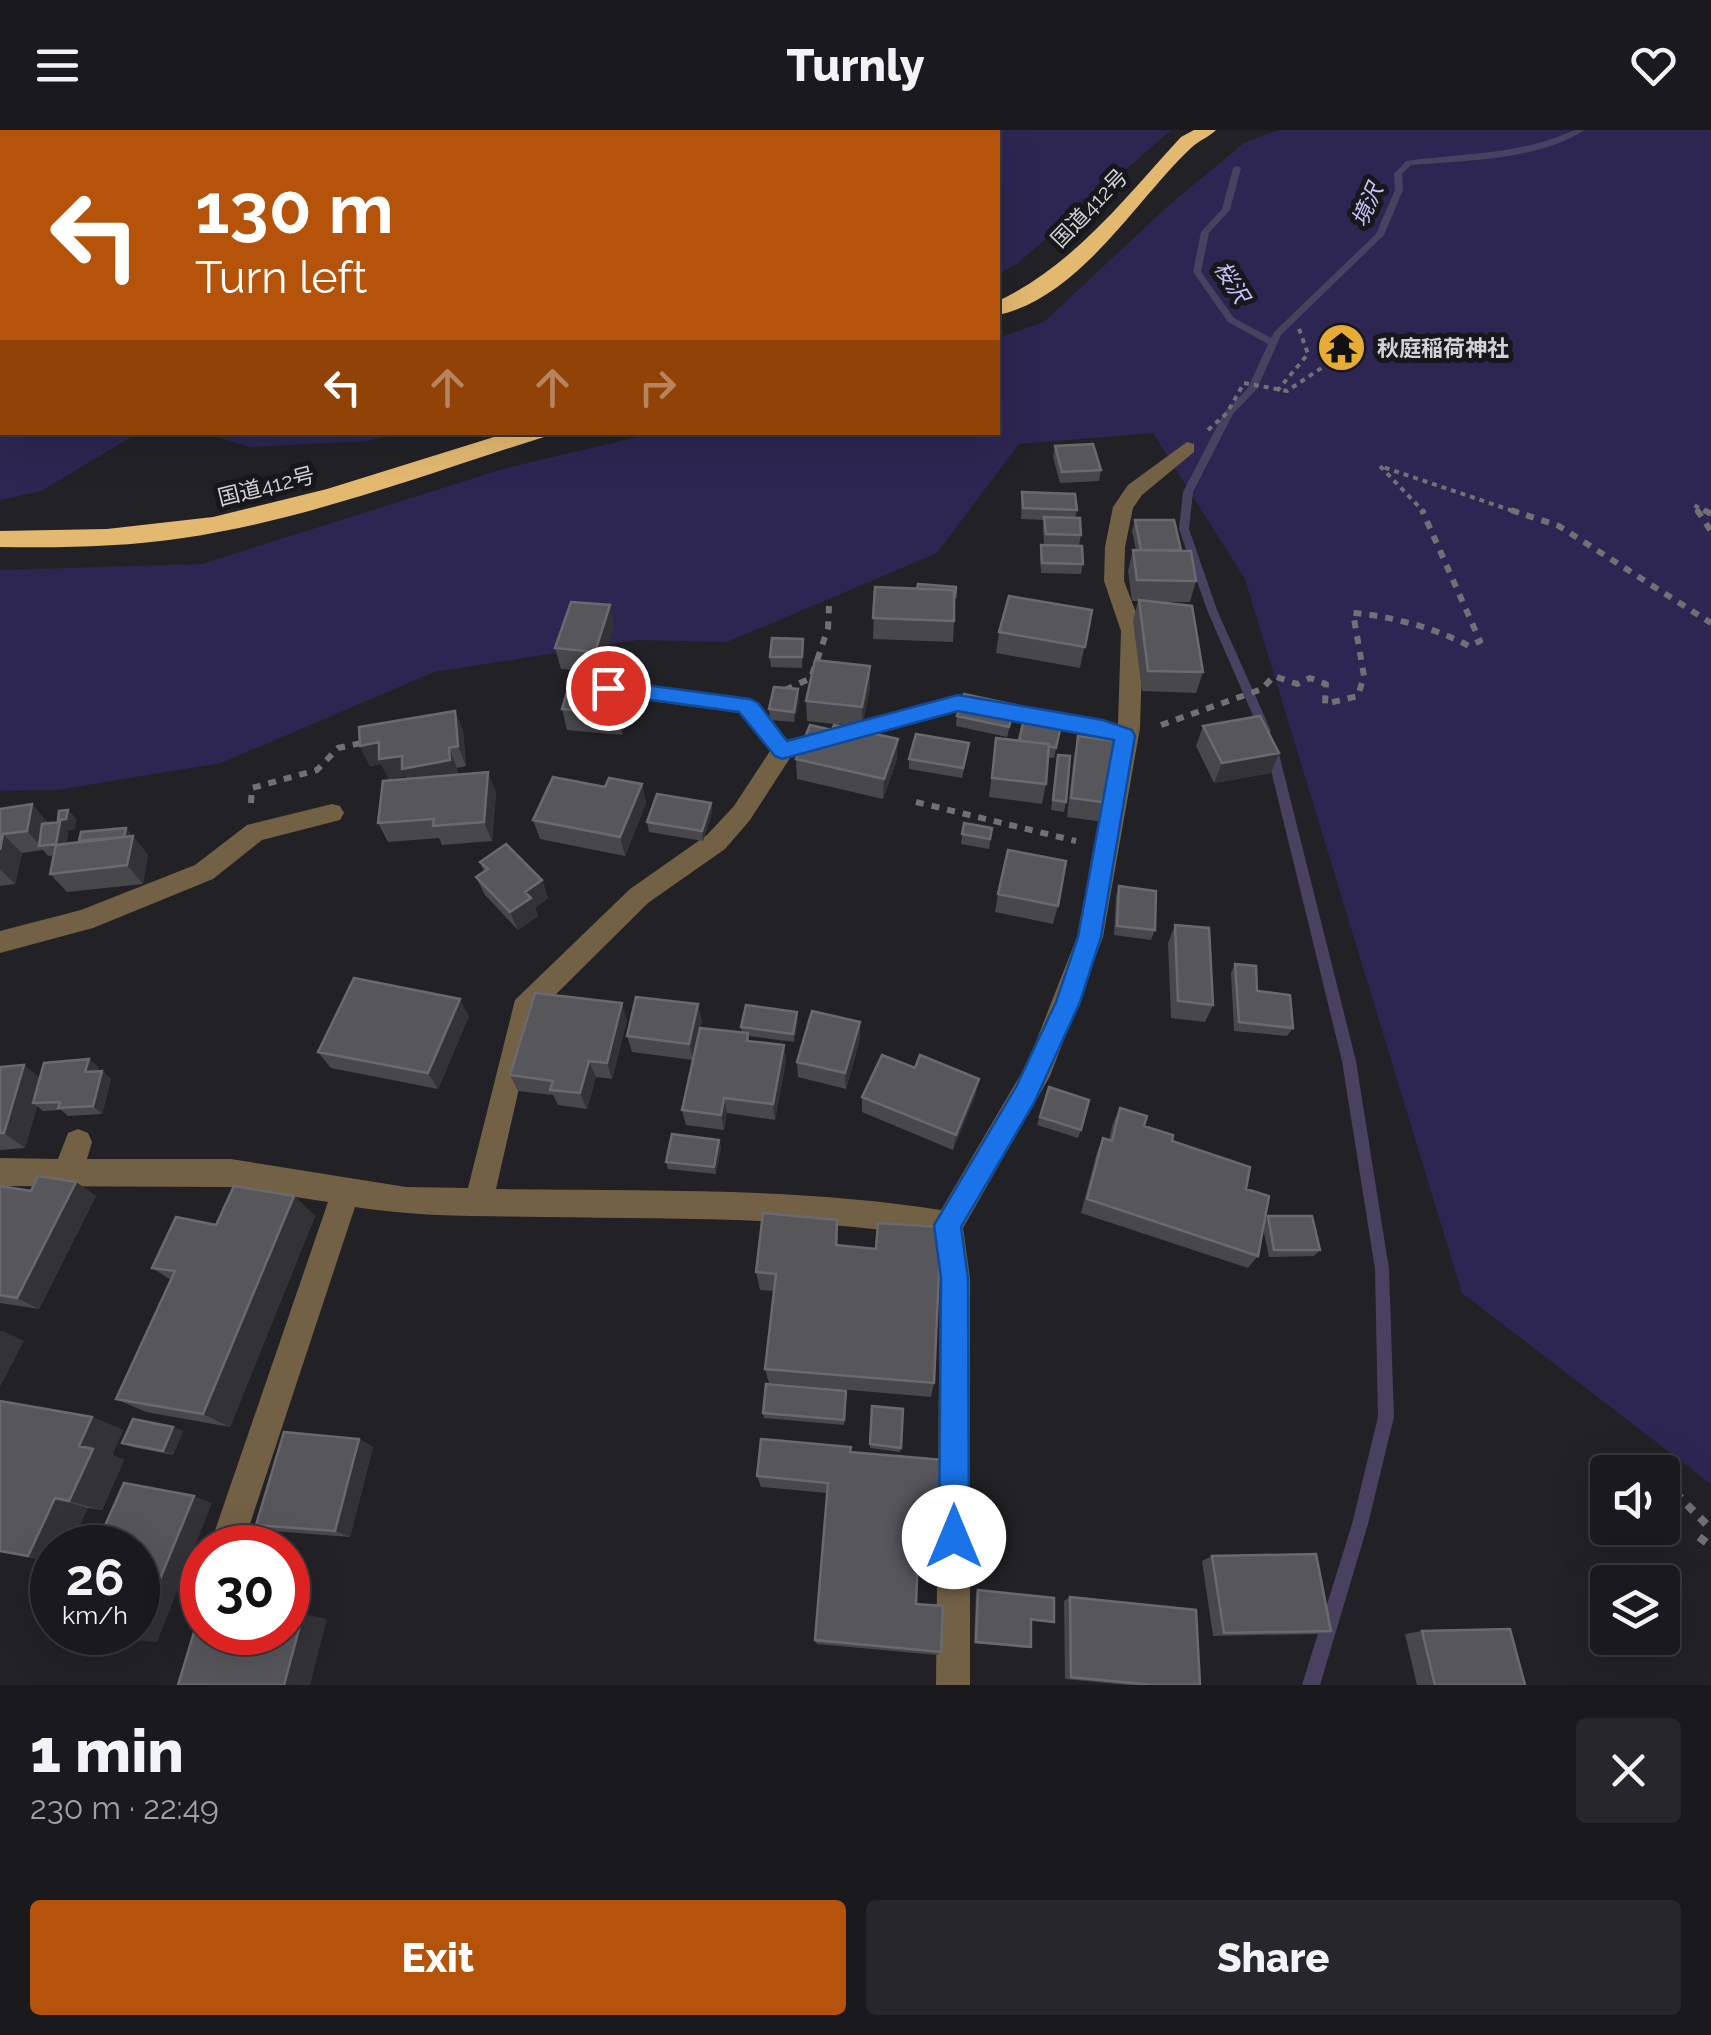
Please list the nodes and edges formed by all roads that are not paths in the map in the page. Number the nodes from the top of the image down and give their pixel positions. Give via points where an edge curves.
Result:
1 (1208, 130) edge
2 (1181, 136) edge
3 (1000, 308) edge
4 (526, 435) edge
5 (1187, 448) road end
6 (0, 539) edge
7 (608, 688) edge
8 (1135, 733) junction
9 (782, 750) junction
10 (332, 813) dead end
11 (0, 942) edge
12 (78, 1142) dead end
13 (0, 1172) edge
14 (68, 1173) junction
15 (345, 1193) junction
16 (479, 1202) junction
17 (948, 1225) junction
18 (233, 1525) edge
19 (953, 1685) edge

1 - 2 highway, 国道412号
2 - 3 highway, 国道412号 via 1070,266
4 - 6 highway, 国道412号 via 210,525 80,540
5 - 8 street via 1123,507 1114,581 1132,631
7 - 9 street via 751,709
8 - 9 street via 958,703
8 - 17 street via 1090,937 1054,1035
9 - 16 street via 716,842 640,896 524,1008
10 - 11 street via 248,837 204,872 84,920
12 - 14 street
13 - 14 street
14 - 15 street via 231,1173
15 - 16 street
15 - 18 street
16 - 17 street via 714,1206
17 - 19 street via 954,1278

